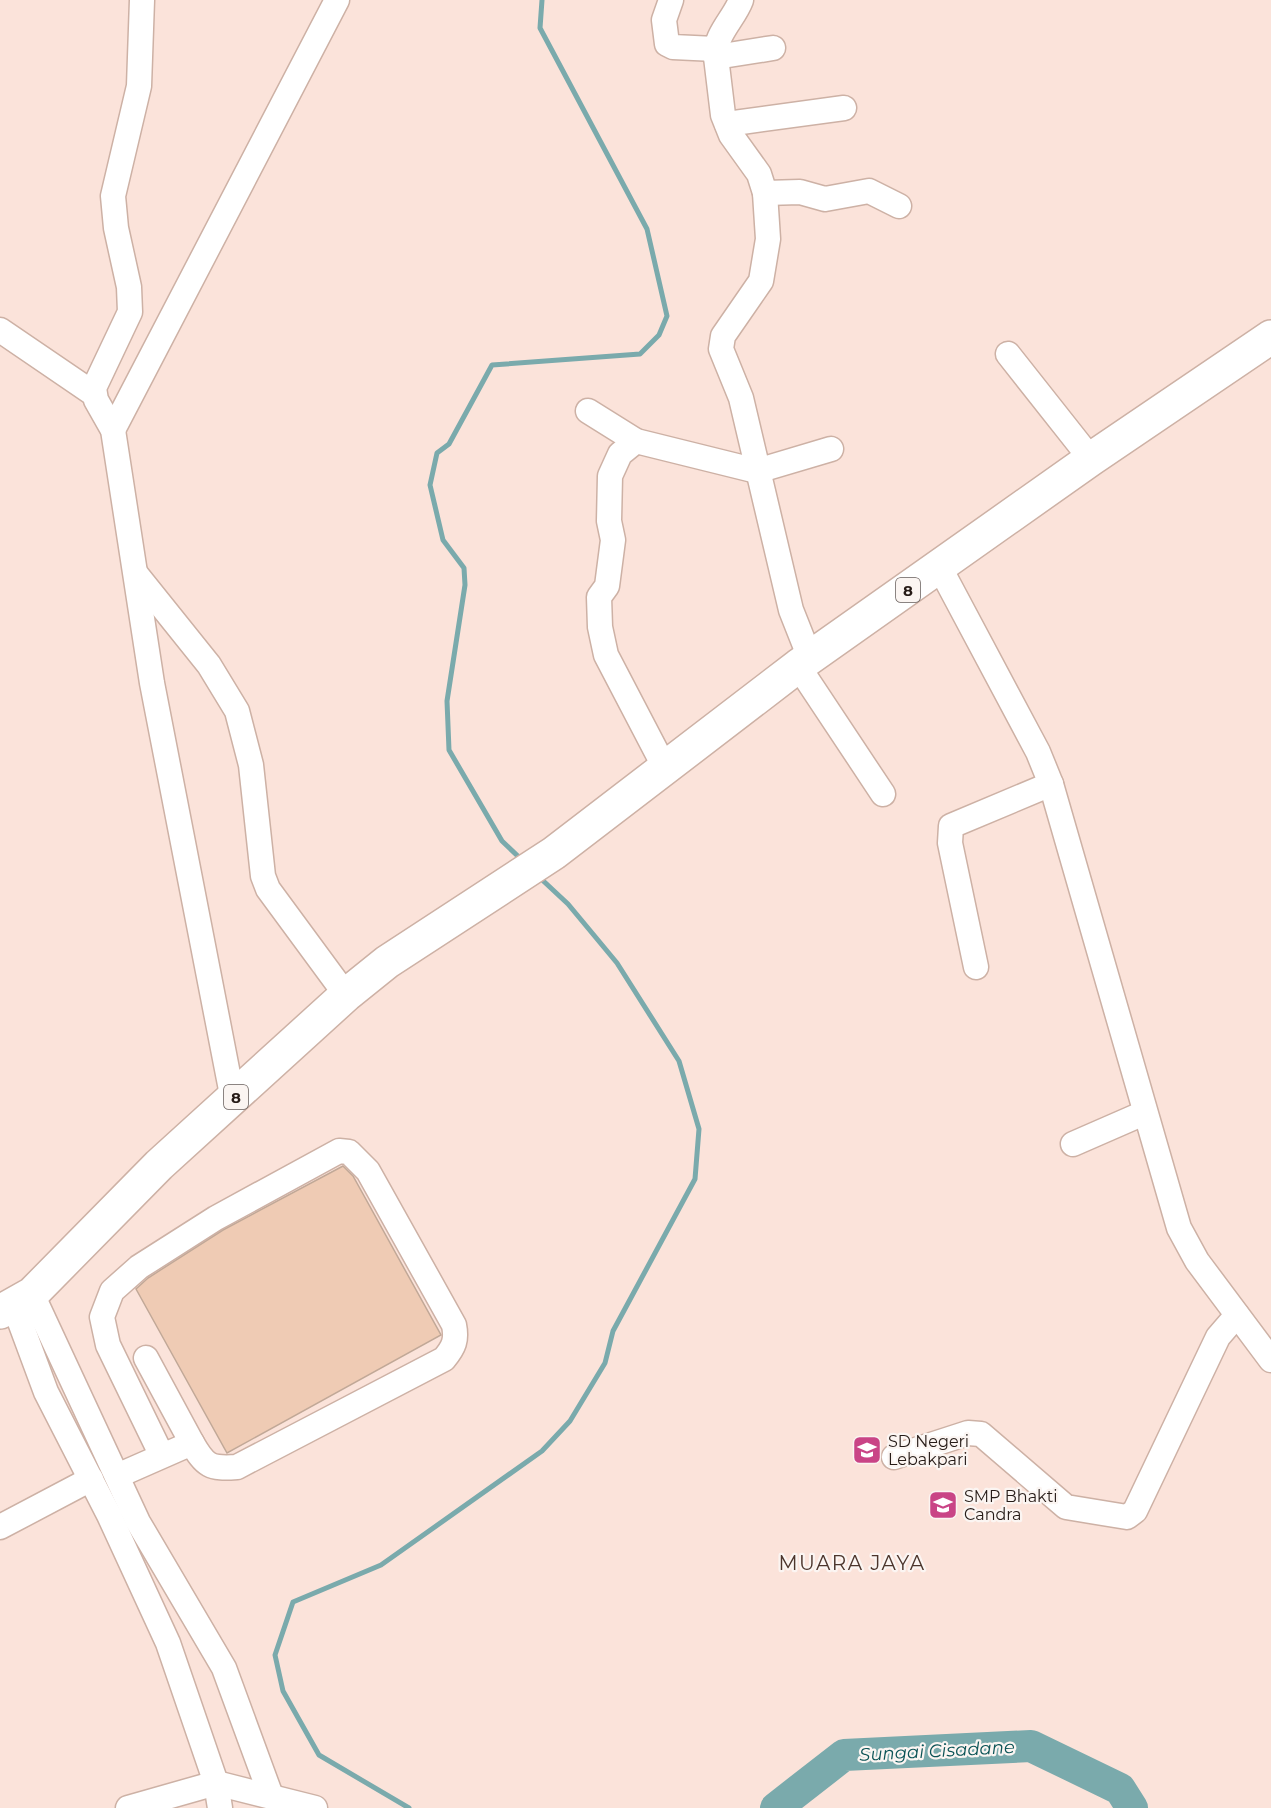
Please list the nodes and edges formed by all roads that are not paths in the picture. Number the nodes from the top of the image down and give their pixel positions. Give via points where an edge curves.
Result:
1 (142, 0) edge
2 (337, 0) edge
3 (671, 0) edge
4 (741, 0) edge
5 (773, 48) dead end
6 (716, 53) junction
7 (844, 108) dead end
8 (727, 124) junction
9 (765, 193) junction
10 (899, 206) dead end
11 (0, 330) edge
12 (1271, 337) edge
13 (1008, 354) dead end
14 (94, 394) junction
15 (588, 411) dead end
16 (113, 430) junction
17 (636, 441) junction
18 (831, 449) dead end
19 (1091, 459) junction
20 (757, 471) junction
21 (940, 568) junction
22 (134, 572) junction
23 (804, 662) junction
24 (664, 768) junction
25 (1051, 784) junction
26 (883, 794) dead end
27 (976, 966) dead end
28 (346, 995) junction
29 (233, 1100) junction
30 (1144, 1113) junction
31 (1073, 1144) dead end
32 (15, 1303) edge
33 (1237, 1315) junction
34 (146, 1358) dead end
35 (1271, 1360) edge
36 (192, 1443) junction
37 (162, 1456) junction
38 (894, 1457) dead end
39 (117, 1476) junction
40 (91, 1479) junction
41 (0, 1527) edge
42 (216, 1783) junction
43 (271, 1796) junction
44 (128, 1808) edge
45 (220, 1808) edge
46 (315, 1808) edge

1 - 14 street via 139,86 113,196 130,312 96,381
2 - 16 street
3 - 6 street via 664,20 667,44
4 - 6 street
5 - 6 street
6 - 8 street
7 - 8 street
8 - 9 street via 759,174
9 - 10 street via 800,192 825,199 869,191
9 - 20 street via 768,239 761,281 723,336 721,349 741,398
11 - 14 street
12 - 19 highway, 8
13 - 19 street
14 - 16 street
15 - 17 street
16 - 22 street
17 - 20 street
17 - 24 street via 620,454 610,476 609,521 613,540 607,586 599,597 600,627 606,655
18 - 20 street
19 - 21 highway, 8
20 - 23 street
21 - 23 highway, 8
21 - 25 street via 1038,752
22 - 28 street via 229,694 251,765 263,876 268,889
22 - 29 street
23 - 24 highway, 8
23 - 26 street
24 - 28 highway, 8 via 554,853 387,962
25 - 27 street via 951,826 950,843
25 - 30 street
28 - 29 highway, 8
29 - 32 highway, 8
30 - 31 street
30 - 33 street via 1179,1228 1197,1261
32 - 39 street
32 - 40 street via 46,1392
33 - 35 street
33 - 38 street via 1218,1337 1135,1511 1128,1517 1066,1508 981,1434 968,1433
34 - 36 street
36 - 37 street
36 - 37 street via 202,1461 218,1468 237,1467 444,1359 453,1348 454,1325 368,1171 349,1152 339,1151 216,1218 139,1267 112,1291 102,1317 108,1345
37 - 39 street
39 - 43 street via 138,1522 224,1668
40 - 41 street
40 - 42 street via 168,1643
42 - 43 street
42 - 44 street
42 - 45 street
43 - 46 street

